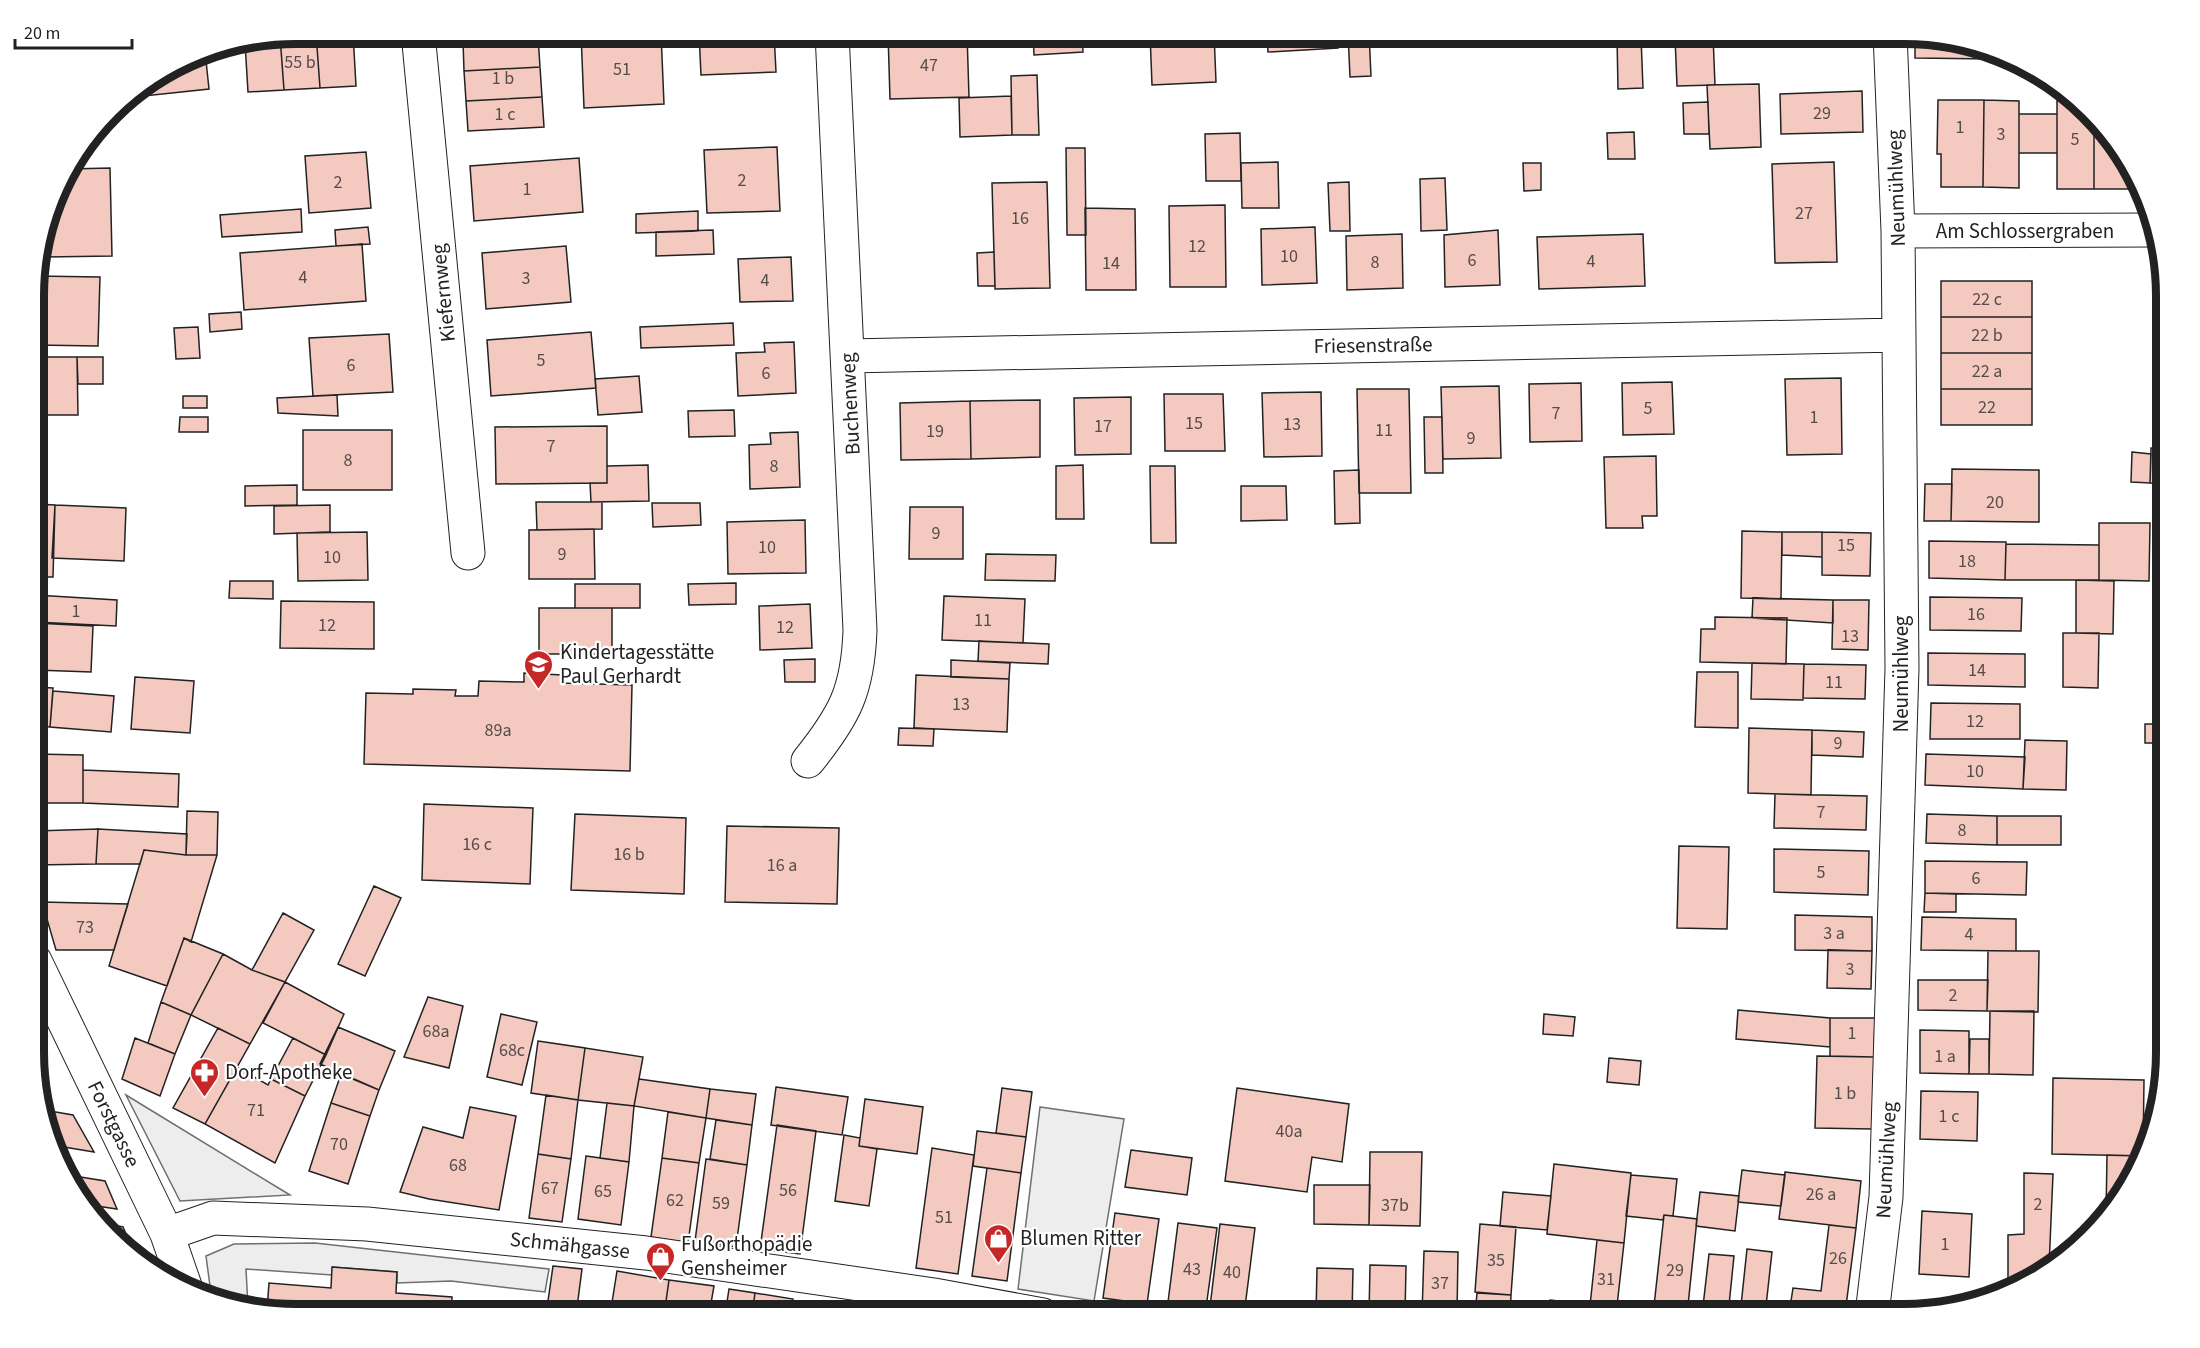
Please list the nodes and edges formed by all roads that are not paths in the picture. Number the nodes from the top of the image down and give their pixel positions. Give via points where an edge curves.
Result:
1 (419, 44) edge
2 (833, 44) edge
3 (1890, 44) edge
4 (2148, 230) edge
5 (1898, 231) junction
6 (1899, 335) junction
7 (848, 356) junction
8 (468, 553) dead end
9 (808, 761) dead end
10 (44, 980) edge
11 (167, 1234) junction
12 (182, 1277) edge
13 (983, 1304) edge
14 (1873, 1304) edge

1 - 8 street, Kiefernweg
2 - 7 street, Buchenweg
3 - 5 street, Neumühlweg
4 - 5 street, Am Schlossergraben
5 - 6 street, Neumühlweg
6 - 7 street, Friesenstraße
6 - 14 street, Neumühlweg via 1902,668 1894,979 1886,1197
7 - 9 street, Buchenweg via 859,663 848,705
10 - 11 street, Forstgasse
11 - 12 street, Forstgasse
11 - 13 street, Schmähgasse via 213,1218 367,1224 646,1253

